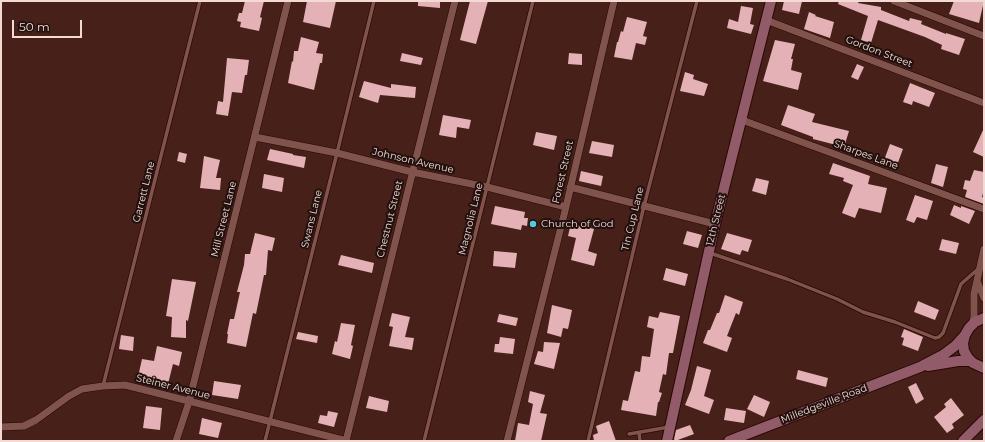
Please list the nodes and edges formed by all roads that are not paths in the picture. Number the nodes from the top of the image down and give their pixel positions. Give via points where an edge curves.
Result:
1 (200, 1) edge
2 (288, 1) edge
3 (374, 1) edge
4 (455, 1) edge
5 (533, 1) edge
6 (614, 1) edge
7 (697, 1) edge
8 (771, 1) edge
9 (894, 1) edge
10 (766, 20) junction
11 (984, 36) edge
12 (984, 103) edge
13 (742, 120) junction
14 (255, 137) junction
15 (337, 153) junction
16 (412, 172) junction
17 (487, 187) junction
18 (570, 187) junction
19 (644, 206) junction
20 (566, 207) junction
21 (984, 209) edge
22 (715, 224) junction
23 (984, 249) edge
24 (709, 252) junction
25 (979, 268) junction
26 (977, 281) junction
27 (984, 298) edge
28 (984, 318) edge
29 (972, 325) junction
30 (965, 335) junction
31 (971, 361) junction
32 (920, 367) junction
33 (983, 369) edge
34 (103, 386) junction
35 (189, 402) junction
36 (984, 420) edge
37 (270, 422) junction
38 (1, 427) edge
39 (669, 427) junction
40 (639, 432) junction
41 (629, 434) dead end
42 (176, 441) edge
43 (264, 441) edge
44 (346, 441) edge
45 (424, 441) edge
46 (507, 441) edge
47 (588, 441) edge
48 (640, 441) edge
49 (666, 441) edge
50 (729, 441) edge
51 (963, 441) edge

1 - 34 lane, Garrett Lane
2 - 14 street, Mill Street Lane
3 - 15 lane, Swans Lane
4 - 16 street, Chestnut Street
5 - 17 lane, Magnolia Lane
6 - 18 street, Forest Street
7 - 19 lane, Tin Cup Lane
8 - 10 street, 12th Street
9 - 11 street
10 - 12 street, Gordon Street
10 - 13 street, 12th Street
13 - 21 street, Sharpes Lane
13 - 22 street, 12th Street
14 - 15 street, Johnson Avenue
14 - 35 street, Mill Street Lane
15 - 16 street, Johnson Avenue
15 - 37 lane, Swans Lane
16 - 17 street, Johnson Avenue
16 - 44 street, Chestnut Street
17 - 20 street, Johnson Avenue
17 - 45 lane, Magnolia Lane
18 - 19 street
18 - 20 street, Forest Street
19 - 22 street
19 - 47 lane, Tin Cup Lane
20 - 46 street, Forest Street
22 - 24 street, 12th Street
23 - 25 street
24 - 25 lane via 787,279 863,312 935,338 943,333 961,284
24 - 39 street, 12th Street
25 - 26 street
26 - 27 street
26 - 29 street
28 - 29 street
29 - 30 street, Milledgeville Road
30 - 31 street via 964,350
30 - 32 street, Milledgeville Road via 943,355
31 - 32 street, Milledgeville Road
31 - 33 street
32 - 50 street, Milledgeville Road
34 - 35 street, Steiner Avenue via 125,385
34 - 38 street, Steiner Avenue via 82,389 24,426
35 - 37 street, Steiner Avenue
35 - 42 street, Mill Street Lane
36 - 51 street
37 - 43 lane, Swans Lane
37 - 44 street, Steiner Avenue
39 - 40 lane
39 - 49 street, 12th Street
40 - 41 lane
40 - 48 lane

